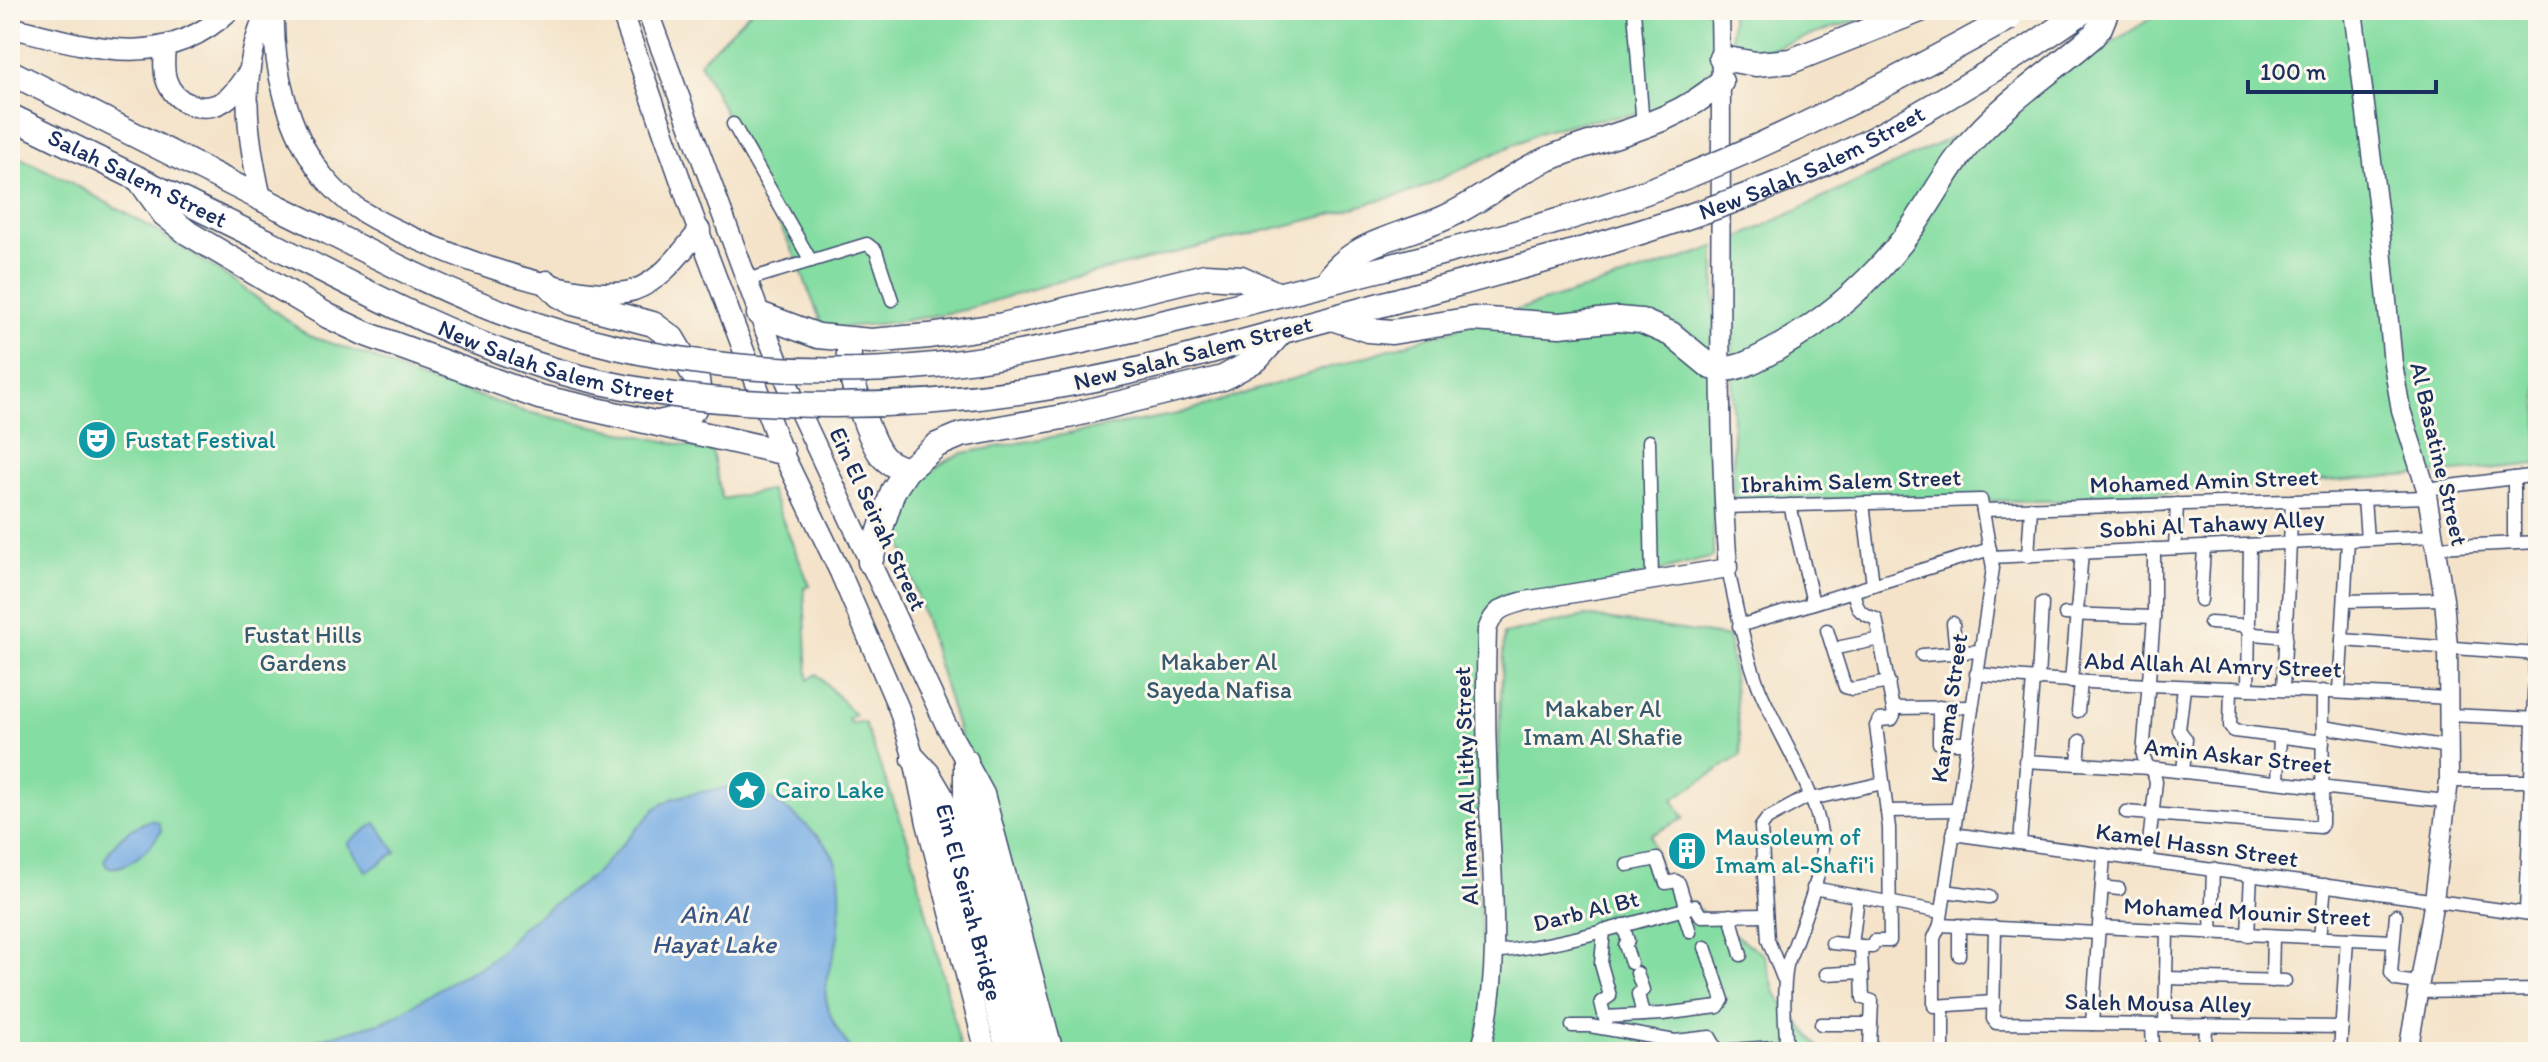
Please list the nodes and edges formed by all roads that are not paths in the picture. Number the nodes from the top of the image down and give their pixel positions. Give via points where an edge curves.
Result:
1 (230, 10) edge
2 (267, 10) edge
3 (274, 10) edge
4 (621, 10) edge
5 (647, 10) edge
6 (1634, 10) edge
7 (1720, 10) edge
8 (1920, 10) edge
9 (2085, 10) edge
10 (2107, 10) edge
11 (2353, 10) edge
12 (2015, 14) edge
13 (10, 27) edge
14 (165, 48) junction
15 (1721, 58) junction
16 (10, 72) edge
17 (248, 73) junction
18 (1721, 82) junction
19 (10, 116) edge
20 (733, 124) dead end
21 (1643, 127) junction
22 (139, 179) junction
23 (270, 203) junction
24 (700, 230) junction
25 (266, 241) joint
26 (811, 261) junction
27 (747, 280) junction
28 (1326, 282) junction
29 (547, 283) junction
30 (1277, 294) junction
31 (892, 300) dead end
32 (759, 314) junction
33 (1332, 318) junction
34 (1282, 331) junction
35 (851, 341) junction
36 (1719, 369) junction
37 (653, 424) junction
38 (1649, 441) dead end
39 (782, 452) junction
40 (907, 470) junction
41 (2538, 475) edge
42 (2514, 478) junction
43 (2427, 493) junction
44 (2364, 499) junction
45 (2292, 501) junction
46 (1863, 503) junction
47 (1982, 504) junction
48 (2177, 504) junction
49 (1790, 505) junction
50 (1723, 507) junction
51 (2031, 508) junction
52 (2367, 539) junction
53 (2348, 540) junction
54 (2436, 541) junction
55 (2538, 542) edge
56 (2290, 543) junction
57 (2514, 543) junction
58 (2250, 545) junction
59 (2204, 547) junction
60 (2175, 548) junction
61 (2154, 549) junction
62 (2082, 552) junction
63 (1991, 553) junction
64 (2028, 556) junction
65 (870, 562) junction
66 (1728, 568) junction
67 (1652, 579) junction
68 (1873, 585) junction
69 (2538, 587) edge
70 (1853, 591) junction
71 (2444, 599) junction
72 (2201, 600) dead end
73 (2345, 601) junction
74 (1813, 603) junction
75 (2042, 603) dead end
76 (2538, 613) edge
77 (2071, 614) junction
78 (2154, 617) junction
79 (1953, 623) dead end
80 (2210, 623) dead end
81 (1739, 626) junction
82 (2249, 629) junction
83 (1827, 630) dead end
84 (2286, 637) junction
85 (1880, 639) junction
86 (2342, 640) junction
87 (1841, 647) dead end
88 (2448, 647) junction
89 (1980, 651) junction
90 (1956, 652) junction
91 (2537, 654) edge
92 (1922, 655) dead end
93 (1976, 674) junction
94 (2036, 680) junction
95 (1889, 682) junction
96 (2076, 682) junction
97 (2147, 686) junction
98 (2184, 688) junction
99 (2231, 688) junction
100 (2248, 689) junction
101 (2283, 689) junction
102 (2323, 691) junction
103 (2339, 691) junction
104 (2448, 706) junction
105 (1939, 707) junction
106 (1972, 707) junction
107 (1893, 708) junction
108 (2078, 711) dead end
109 (2536, 719) edge
110 (2323, 727) junction
111 (2280, 737) junction
112 (2080, 741) dead end
113 (2323, 742) junction
114 (1966, 743) junction
115 (2449, 747) junction
116 (914, 759) junction
117 (966, 761) junction
118 (2025, 761) junction
119 (2078, 764) junction
120 (2149, 768) junction
121 (2183, 772) junction
122 (2449, 781) junction
123 (2535, 781) edge
124 (2278, 782) junction
125 (1883, 783) junction
126 (2322, 786) junction
127 (1810, 797) junction
128 (2446, 801) junction
129 (1957, 810) junction
130 (1887, 811) junction
131 (2126, 812) dead end
132 (2152, 814) junction
133 (1953, 834) junction
134 (2020, 843) junction
135 (2534, 848) edge
136 (2104, 855) junction
137 (2147, 860) junction
138 (1627, 865) dead end
139 (2213, 869) junction
140 (2251, 875) junction
141 (2325, 885) junction
142 (2102, 887) junction
143 (1813, 888) junction
144 (2119, 889) dead end
145 (1945, 891) junction
146 (1858, 897) junction
147 (1989, 897) dead end
148 (2434, 900) junction
149 (1889, 902) junction
150 (1685, 909) junction
151 (2532, 914) edge
152 (1730, 915) junction
153 (1766, 915) junction
154 (2396, 915) dead end
155 (1940, 918) junction
156 (1623, 925) junction
157 (1959, 925) junction
158 (1995, 927) junction
159 (1604, 930) junction
160 (2099, 930) junction
161 (2167, 931) junction
162 (1690, 932) dead end
163 (2211, 933) junction
164 (2248, 935) junction
165 (2273, 936) junction
166 (2320, 938) junction
167 (2347, 939) junction
168 (2393, 941) junction
169 (1832, 943) dead end
170 (1856, 945) junction
171 (1705, 947) dead end
172 (1494, 952) junction
173 (1741, 955) dead end
174 (1959, 955) dead end
175 (1862, 972) junction
176 (1826, 974) dead end
177 (2166, 978) junction
178 (1784, 980) junction
179 (2418, 988) junction
180 (2537, 990) edge
181 (1994, 1002) junction
182 (1943, 1006) junction
183 (1643, 1015) junction
184 (1606, 1022) junction
185 (1821, 1024) dead end
186 (1871, 1024) junction
187 (2092, 1024) junction
188 (2158, 1025) junction
189 (2206, 1025) junction
190 (1572, 1026) dead end
191 (2538, 1026) edge
192 (2342, 1027) junction
193 (1787, 1049) edge
194 (986, 1052) edge
195 (1009, 1052) edge
196 (1033, 1052) edge
197 (1053, 1052) edge
198 (1480, 1052) edge
199 (1891, 1052) edge
200 (1943, 1052) edge
201 (2153, 1052) edge
202 (2205, 1052) edge
203 (2340, 1052) edge
204 (2408, 1052) edge

1 - 14 main road via 206,30
2 - 17 main road, Salah Salem Street
3 - 29 main road via 277,57 292,115 314,164 335,190 403,232
4 - 24 main road
5 - 27 main road, Ein El Seirah Street
6 - 21 street
7 - 15 street
8 - 15 highway via 1791,61 1756,64
9 - 33 highway, New Salah Salem Street, bridge via 1918,114 1786,181 1615,241
10 - 36 highway via 2093,36 1974,138 1904,239 1865,284 1787,342 1745,364
11 - 43 street, Al Basatine Street via 2393,364
12 - 28 highway, New Salah Salem Street, bridge via 1832,113 1710,167 1606,206
13 - 14 main road via 113,50
14 - 17 main road via 167,81 189,104 221,103
15 - 18 street
16 - 23 highway, Salah Salem Street
17 - 23 main road, Salah Salem Street via 247,129
18 - 21 highway via 1684,109
18 - 36 street
19 - 22 highway, Salah Salem Street
20 - 26 street
21 - 28 highway via 1557,155 1462,210 1368,246 1348,257
22 - 25 highway, Salah Salem Street
22 - 37 highway via 175,224 345,325 527,394
23 - 30 highway, New Salah Salem Street, bridge via 511,316 611,346 729,365 842,370 937,365 1081,342
24 - 29 main road via 663,273 634,290 590,293
24 - 39 main road
25 - 34 highway, New Salah Salem Street, bridge via 401,309 517,358 597,381 680,396 827,405 959,399 1103,378
26 - 27 street
26 - 31 street via 871,245
27 - 32 main road, Ein El Seirah Street
28 - 30 highway, New Salah Salem Street
29 - 37 highway via 573,303 653,324 672,338 697,380 699,395 684,417
30 - 35 highway via 1241,278 1205,276 1003,325
32 - 35 highway via 802,332
32 - 65 main road, Ein El Seirah Street
33 - 34 highway, New Salah Salem Street
33 - 36 highway via 1392,332 1473,319 1560,325 1641,321 1662,328
34 - 40 highway via 1257,359 1223,378 1068,416 961,435 937,445
35 - 40 highway via 850,375 877,448 891,464
36 - 50 street
37 - 39 highway
38 - 67 street
39 - 116 main road via 880,663
40 - 65 highway via 888,503
41 - 42 street, Mohamed Amin Street
42 - 43 street, Mohamed Amin Street
42 - 57 street
43 - 44 street, Mohamed Amin Street
43 - 54 street, Al Basatine Street
44 - 45 street, Mohamed Amin Street
44 - 52 street
45 - 48 street, Mohamed Amin Street
45 - 56 street
46 - 47 street, Ibrahim Salem Street
46 - 49 street, Ibrahim Salem Street
46 - 68 street
47 - 51 street, Mohamed Amin Street
47 - 63 street, Karama Street
48 - 51 street, Mohamed Amin Street
48 - 60 street
49 - 50 street, Ibrahim Salem Street
49 - 74 street
50 - 66 street
51 - 64 street
52 - 53 street, Sobhi Al Tahawy Alley
52 - 54 street, Sobhi Al Tahawy Alley
53 - 56 street, Sobhi Al Tahawy Alley
53 - 73 street
54 - 57 street, Sobhi Al Tahawy Alley
54 - 71 street, Al Basatine Street
55 - 57 street, Sobhi Al Tahawy Alley
56 - 58 street, Sobhi Al Tahawy Alley
56 - 84 street
58 - 59 street, Sobhi Al Tahawy Alley
58 - 82 street
59 - 60 street, Sobhi Al Tahawy Alley
59 - 72 street
60 - 61 street, Sobhi Al Tahawy Alley
61 - 62 street, Sobhi Al Tahawy Alley
61 - 78 street
62 - 64 street, Sobhi Al Tahawy Alley
62 - 77 street
63 - 64 street, Sobhi Al Tahawy Alley
63 - 68 street, Sobhi Al Tahawy Alley
63 - 89 street, Karama Street
65 - 117 main road, Ein El Seirah Street
66 - 67 street, Al Imam Al Lithy Street
66 - 81 street
67 - 172 street, Al Imam Al Lithy Street via 1525,601 1492,617 1484,719
68 - 70 street, Sobhi Al Tahawy Alley
69 - 76 street
70 - 74 street, Sobhi Al Tahawy Alley
70 - 85 street via 1859,611 1876,619
71 - 73 street
71 - 88 street, Al Basatine Street
73 - 86 street
74 - 81 street, Sobhi Al Tahawy Alley
75 - 94 street
76 - 91 street
77 - 78 street
77 - 96 street
78 - 97 street
79 - 90 street
80 - 82 street
81 - 127 street via 1759,687
82 - 84 street
82 - 100 street
83 - 95 street via 1845,687
84 - 101 street
85 - 87 street
85 - 95 street
86 - 88 street
86 - 103 street
88 - 91 street
88 - 104 street, Al Basatine Street
89 - 90 street
89 - 93 street, Karama Street
90 - 92 street
91 - 109 street
93 - 94 street, Abd Allah Al Amry Street
93 - 106 street, Karama Street
94 - 96 street, Abd Allah Al Amry Street
94 - 118 street
95 - 107 street
96 - 97 street, Abd Allah Al Amry Street
96 - 108 street
97 - 98 street, Abd Allah Al Amry Street
97 - 120 street via 2143,755
98 - 99 street, Abd Allah Al Amry Street
98 - 121 street via 2179,728 2186,739
99 - 100 street, Abd Allah Al Amry Street
99 - 111 street via 2232,730
100 - 101 street, Abd Allah Al Amry Street
101 - 102 street, Abd Allah Al Amry Street
102 - 103 street, Abd Allah Al Amry Street
102 - 110 street
103 - 104 street, Abd Allah Al Amry Street
104 - 109 street, Abd Allah Al Amry Street
104 - 115 street, Al Basatine Street
105 - 106 street
105 - 107 street
105 - 114 street via 1939,743
106 - 114 street, Karama Street
107 - 125 street via 1894,717 1879,720 1876,726
109 - 123 street
110 - 113 street
110 - 115 street
111 - 113 street
111 - 124 street
112 - 119 street
113 - 126 street
114 - 129 street, Karama Street
115 - 122 street, Al Basatine Street
116 - 194 main road
116 - 195 highway, Ein El Seirah Bridge via 941,796
117 - 196 highway, Ein El Seirah Bridge via 966,803
117 - 197 main road, Ein El Seirah Street via 984,794
118 - 119 street, Amin Askar Street
118 - 134 street
119 - 120 street, Amin Askar Street
120 - 121 street, Amin Askar Street
120 - 132 street via 2156,778
121 - 124 street, Amin Askar Street
122 - 123 street
122 - 128 street, Al Basatine Street
123 - 135 street
124 - 126 street, Amin Askar Street
125 - 127 street
125 - 130 street
126 - 128 street, Amin Askar Street
126 - 132 street via 2322,824 2317,828
127 - 143 street via 1823,845
127 - 153 street via 1761,827
128 - 148 street, Al Basatine Street
129 - 130 street
129 - 133 street, Karama Street
130 - 149 street
131 - 132 street
132 - 137 street
133 - 134 street, Kamel Hassn Street
133 - 145 street, Karama Street
134 - 136 street, Kamel Hassn Street
135 - 151 street
136 - 137 street, Kamel Hassn Street
136 - 142 street
137 - 139 street, Kamel Hassn Street
138 - 150 street, Darb Al Bt via 1657,859 1666,883 1679,883
139 - 140 street, Kamel Hassn Street
139 - 163 street
140 - 141 street, Kamel Hassn Street
140 - 164 street
141 - 148 street, Kamel Hassn Street
141 - 166 street
142 - 144 street
142 - 160 street
143 - 146 street, Mohamed Mounir Street
143 - 178 street
145 - 147 street
145 - 155 street, Karama Street
146 - 149 street, Mohamed Mounir Street
146 - 170 street
148 - 151 street, Kamel Hassn Street
148 - 179 street, Al Basatine Street
149 - 155 street, Mohamed Mounir Street
149 - 170 street via 1890,942
150 - 152 street, Darb Al Bt via 1696,906 1701,916
150 - 156 street, Darb Al Bt
150 - 162 street
152 - 153 street, Darb Al Bt
152 - 173 street
153 - 178 street via 1768,940
154 - 168 street
155 - 157 street, Mohamed Mounir Street
155 - 182 street, Karama Street via 1934,938 1934,1006
156 - 159 street, Darb Al Bt
156 - 183 street via 1643,990 1638,994
157 - 158 street, Mohamed Mounir Street
157 - 174 street
158 - 160 street, Mohamed Mounir Street
158 - 181 street
159 - 172 street, Darb Al Bt
159 - 184 street via 1601,964 1610,996 1601,1001
160 - 161 street, Mohamed Mounir Street
160 - 187 street
161 - 163 street, Mohamed Mounir Street
161 - 177 street
163 - 164 street, Mohamed Mounir Street
164 - 165 street, Mohamed Mounir Street
165 - 166 street, Mohamed Mounir Street
165 - 177 street via 2279,981
166 - 167 street, Mohamed Mounir Street
167 - 168 street, Mohamed Mounir Street
167 - 192 street
168 - 179 street via 2392,977
169 - 170 street
170 - 175 street
171 - 183 street via 1723,1000 1718,1007
172 - 198 street, Al Imam Al Lithy Street
175 - 176 street
175 - 186 street via 1863,998 1872,1001
177 - 188 street
178 - 193 street
179 - 180 street
179 - 204 street, Al Basatine Street
180 - 191 street
181 - 182 street
181 - 187 street, Saleh Mousa Alley via 1996,1023
182 - 200 street
183 - 184 street
184 - 190 street
184 - 193 street via 1675,1041 1713,1038 1718,1051
185 - 186 street
186 - 199 street via 1870,1046
187 - 188 street, Saleh Mousa Alley
188 - 189 street, Saleh Mousa Alley
188 - 201 street
189 - 192 street, Saleh Mousa Alley
189 - 202 street
192 - 203 street

